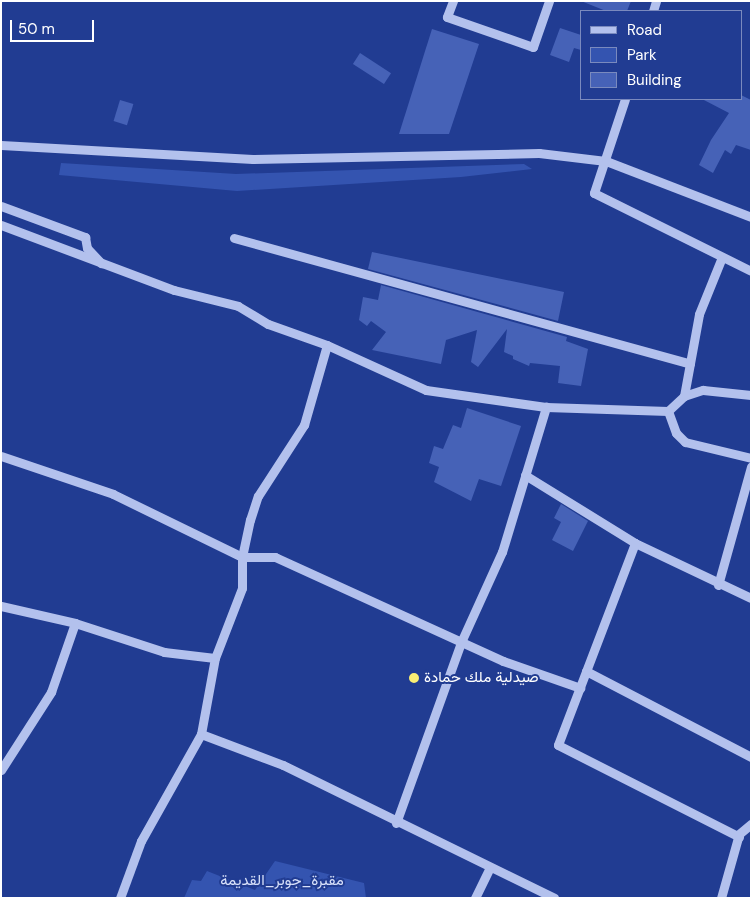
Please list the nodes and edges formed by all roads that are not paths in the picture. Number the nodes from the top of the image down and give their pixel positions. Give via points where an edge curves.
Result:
1 (453, 1) edge
2 (549, 1) edge
3 (625, 100) edge
4 (1, 145) edge
5 (606, 160) junction
6 (1, 206) edge
7 (751, 217) edge
8 (1, 225) edge
9 (234, 238) dead end
10 (722, 257) junction
11 (103, 265) junction
12 (751, 271) edge
13 (327, 345) junction
14 (690, 364) junction
15 (751, 395) edge
16 (684, 396) junction
17 (546, 407) junction
18 (668, 411) junction
19 (2, 458) edge
20 (751, 458) edge
21 (751, 467) edge
22 (525, 476) junction
23 (635, 544) junction
24 (242, 557) junction
25 (718, 585) junction
26 (751, 598) edge
27 (1, 606) edge
28 (76, 623) junction
29 (462, 640) junction
30 (215, 658) junction
31 (586, 671) junction
32 (580, 688) junction
33 (201, 734) junction
34 (751, 757) edge
35 (1, 770) edge
36 (396, 823) junction
37 (751, 824) edge
38 (738, 837) junction
39 (489, 869) junction
40 (120, 898) edge
41 (475, 898) edge
42 (554, 898) edge
43 (721, 898) edge

1 - 2 street via 448,17 533,47
3 - 5 street
4 - 5 street via 253,159 539,153
5 - 7 street
5 - 10 street via 594,193
6 - 11 street via 85,238 87,248
8 - 11 street
9 - 14 street
10 - 12 street
10 - 14 street via 699,314
11 - 13 street via 174,290 238,306 268,324
13 - 17 street via 426,390
13 - 24 street via 304,425 258,496
14 - 16 street
15 - 16 street via 703,390
16 - 18 street
17 - 18 street
17 - 22 street
18 - 20 street via 676,434 685,442
19 - 24 street via 113,494
21 - 25 street
22 - 23 street
22 - 29 street via 502,552
23 - 25 street
23 - 31 street
24 - 29 street via 275,557 376,606
24 - 30 street via 242,588
25 - 26 street
27 - 28 street
28 - 30 street via 164,652
28 - 35 street via 51,692
29 - 32 street via 503,661
29 - 36 street
30 - 33 street
31 - 32 street
31 - 34 street
32 - 38 street via 558,745
33 - 36 street via 283,765
33 - 40 street via 141,841
36 - 39 street
37 - 38 street
38 - 43 street
39 - 41 street
39 - 42 street

